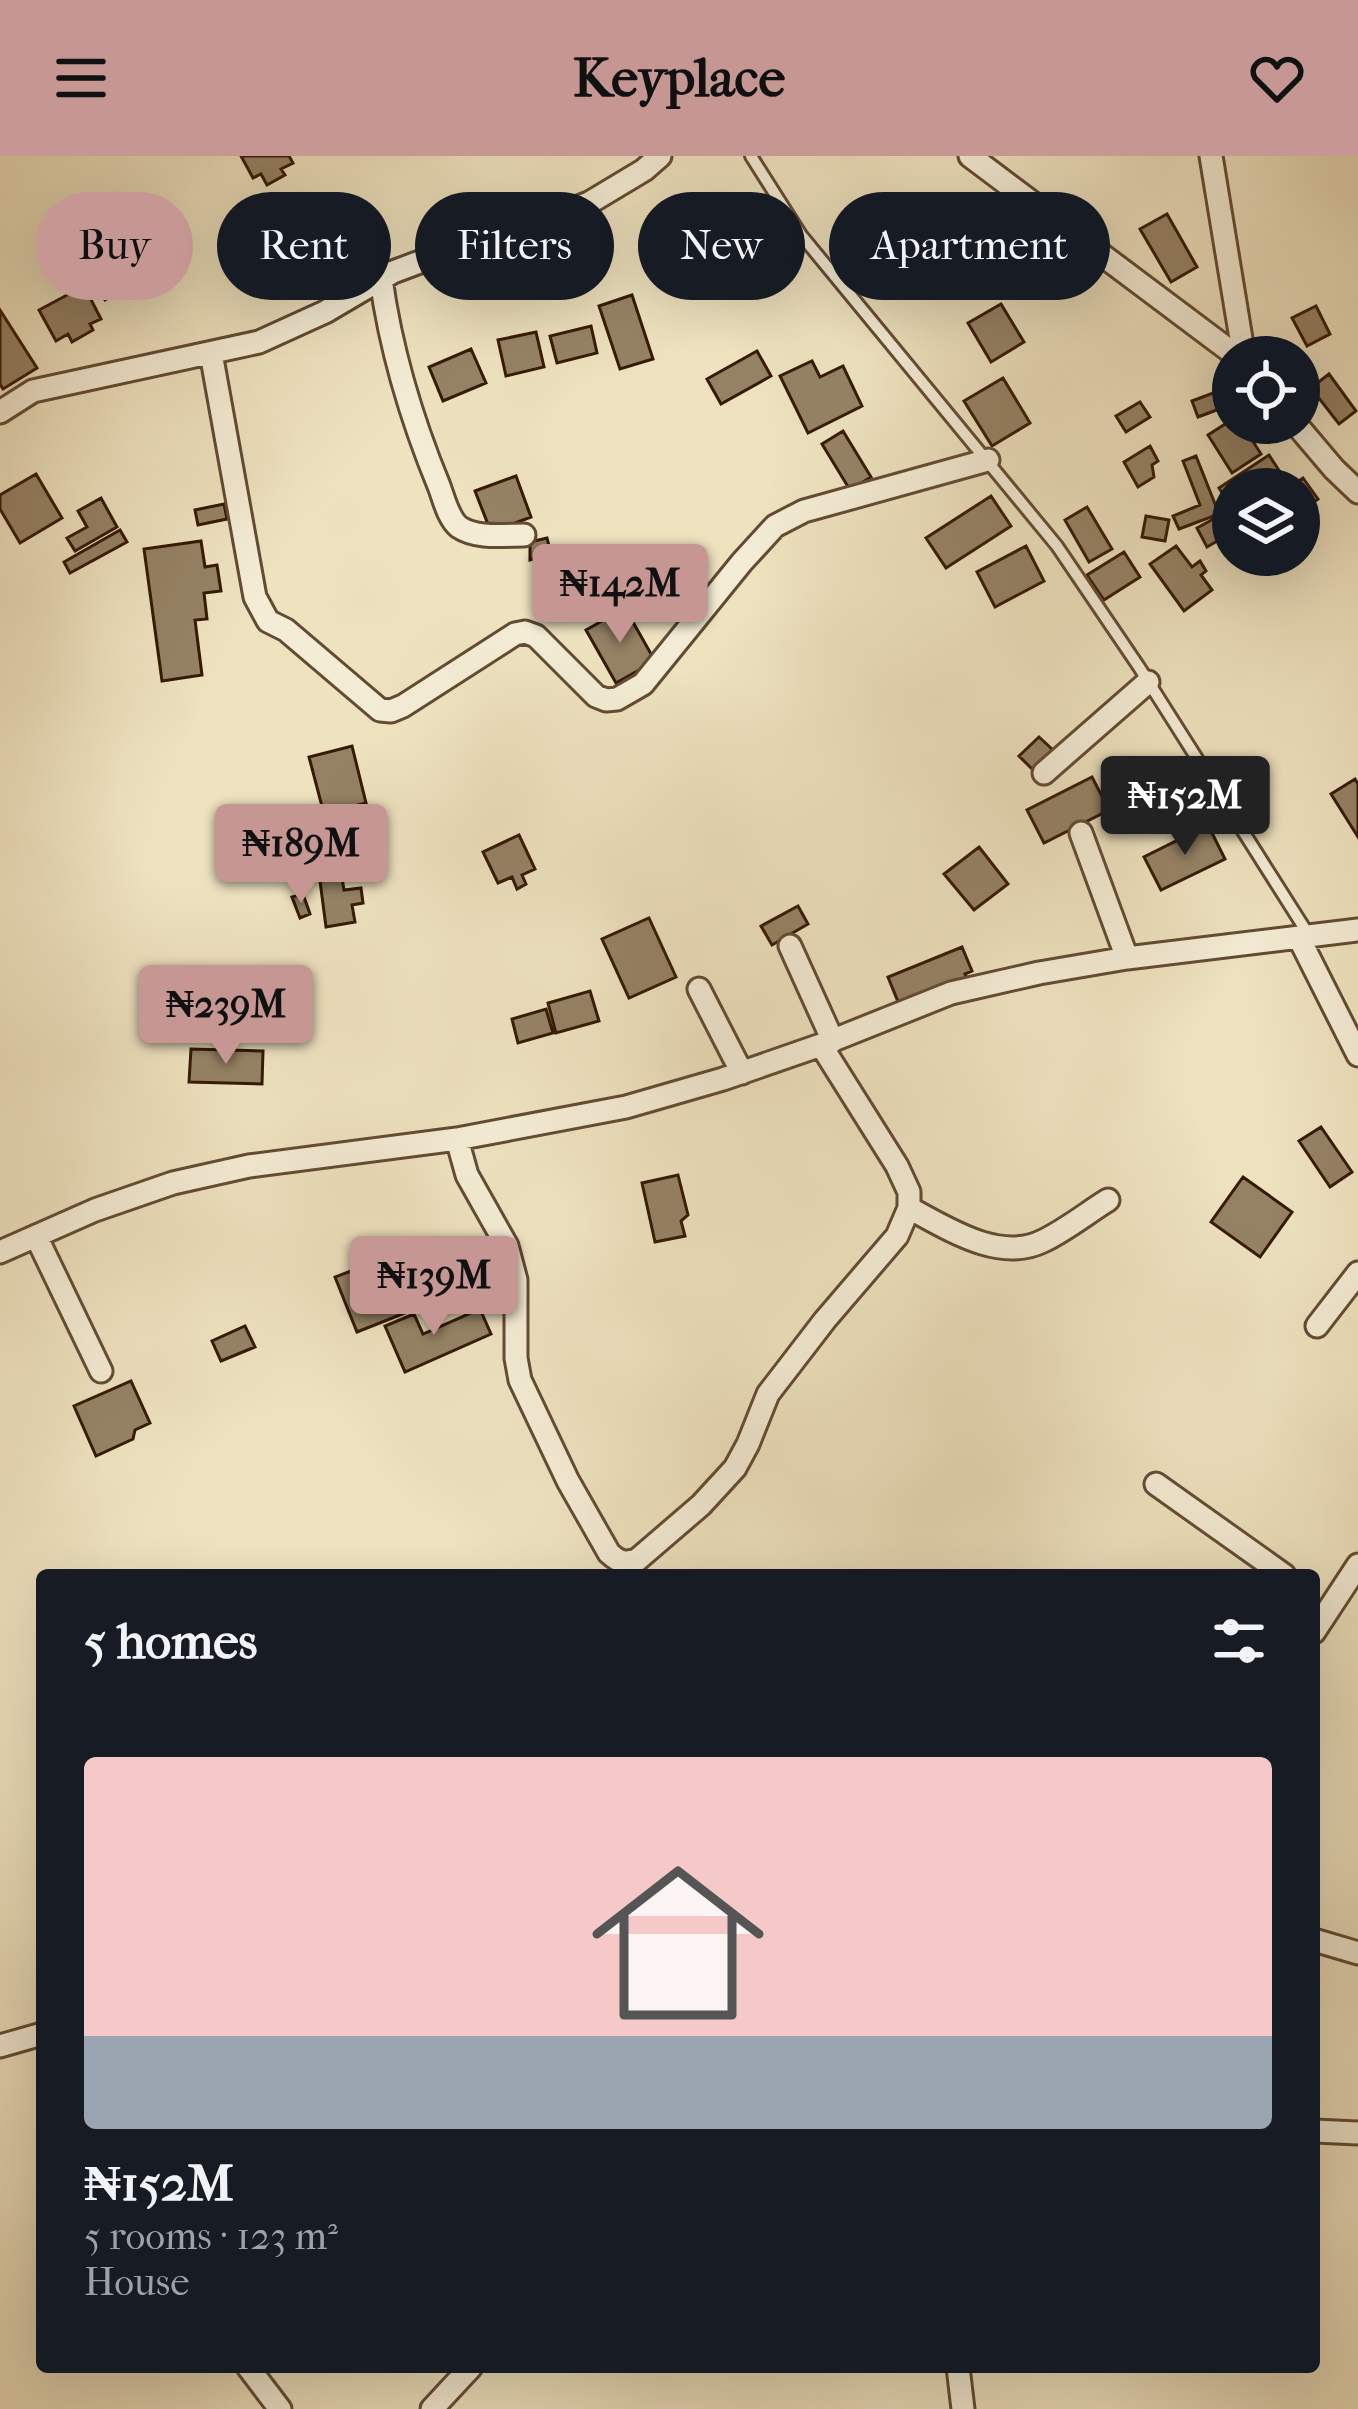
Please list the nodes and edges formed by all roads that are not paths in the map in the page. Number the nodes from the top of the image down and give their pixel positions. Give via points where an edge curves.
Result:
1 (660, 156) edge
2 (751, 156) edge
3 (970, 156) edge
4 (1211, 156) edge
5 (391, 275) edge
6 (346, 300) edge
7 (384, 300) edge
8 (1213, 336) edge
9 (1238, 336) edge
10 (211, 353) junction
11 (0, 412) edge
12 (1313, 444) edge
13 (988, 460) junction
14 (1358, 492) edge
15 (524, 535) dead end
16 (1148, 682) junction
17 (1044, 773) dead end
18 (1081, 833) dead end
19 (1358, 930) edge
20 (1305, 938) junction
21 (790, 946) dead end
22 (1127, 958) junction
23 (699, 989) dead end
24 (827, 1043) junction
25 (1358, 1055) edge
26 (742, 1072) junction
27 (458, 1139) junction
28 (1108, 1199) dead end
29 (909, 1208) junction
30 (35, 1236) junction
31 (0, 1252) edge
32 (1358, 1273) edge
33 (1317, 1326) dead end
34 (101, 1371) dead end
35 (1156, 1484) dead end
36 (1358, 1565) edge
37 (626, 1569) edge
38 (1276, 1569) edge
39 (1322, 1602) edge
40 (1320, 1942) edge
41 (1358, 1954) edge
42 (36, 2036) edge
43 (0, 2046) edge
44 (1320, 2132) edge
45 (1358, 2133) edge
46 (253, 2373) edge
47 (465, 2373) edge
48 (959, 2373) edge
49 (280, 2409) edge
50 (432, 2409) edge
51 (963, 2409) edge

1 - 5 street via 589,203
2 - 13 lane via 801,235
3 - 8 street
4 - 9 street
6 - 10 street via 259,342
7 - 15 street via 417,433 453,522 468,532
10 - 11 street via 33,391
10 - 13 street via 262,614 380,710 403,706 525,632 596,696 617,699 659,667 775,526
12 - 14 street
13 - 16 lane
16 - 17 street
16 - 20 lane
18 - 22 street
19 - 20 street
20 - 22 street
20 - 25 street
21 - 24 street
22 - 24 street via 951,993
23 - 26 street
24 - 26 street
24 - 29 street via 897,1166
26 - 27 street via 626,1107
27 - 30 street via 173,1183
27 - 37 street via 516,1280 520,1380 568,1480
28 - 29 street via 1041,1243 1011,1247 973,1240
29 - 37 street via 897,1237 768,1394 734,1468
30 - 31 street
30 - 34 street
32 - 33 street
35 - 38 street
36 - 39 street
40 - 41 street
42 - 43 street
44 - 45 street
46 - 49 street
47 - 50 street
48 - 51 street

